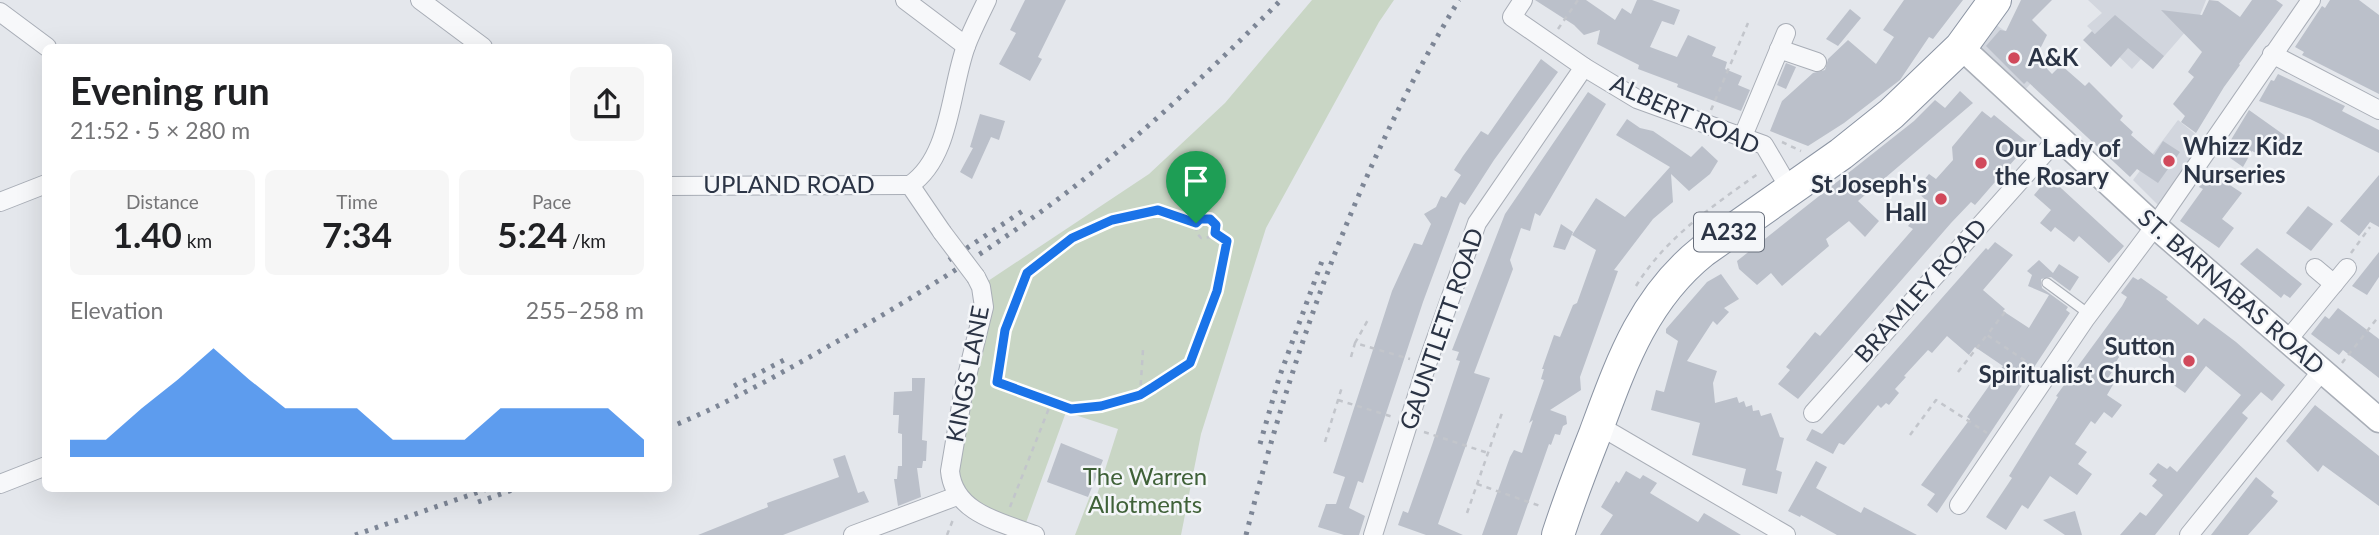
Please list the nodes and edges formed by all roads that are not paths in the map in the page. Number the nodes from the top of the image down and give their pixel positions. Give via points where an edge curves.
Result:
1 (420, 0) edge
2 (905, 0) edge
3 (986, 0) edge
4 (1523, 0) edge
5 (1996, 0) edge
6 (2311, 0) edge
7 (0, 12) edge
8 (43, 44) edge
9 (479, 44) edge
10 (966, 46) junction
11 (1961, 47) junction
12 (2272, 54) junction
13 (1817, 62) dead end
14 (1584, 67) junction
15 (2379, 110) edge
16 (1743, 136) junction
17 (2058, 138) junction
18 (910, 185) junction
19 (42, 186) edge
20 (672, 186) edge
21 (1791, 191) junction
22 (0, 202) edge
23 (2155, 226) junction
24 (2315, 268) dead end
25 (2347, 268) road end
26 (2047, 283) dead end
27 (2334, 284) junction
28 (2089, 314) junction
29 (2286, 342) junction
30 (2325, 375) junction
31 (1813, 413) dead end
32 (2379, 420) edge
33 (1598, 425) junction
34 (42, 468) edge
35 (0, 484) edge
36 (959, 498) junction
37 (1959, 505) dead end
38 (1562, 525) edge
39 (853, 535) edge
40 (1035, 535) edge
41 (1373, 535) edge
42 (1786, 535) edge
43 (2189, 535) edge

1 - 9 street
2 - 10 street
3 - 10 street
4 - 14 street, ALBERT ROAD via 1512,17
5 - 11 highway, A232
6 - 12 street
7 - 8 street
10 - 18 street via 934,162
11 - 17 street, ST. BARNABAS ROAD
11 - 21 highway, A232 via 1891,114
12 - 15 street
12 - 23 street
13 - 16 street via 1783,41
14 - 16 street, ALBERT ROAD via 1637,99
14 - 41 street, GAUNTLETT ROAD via 1477,223
16 - 21 street, ALBERT ROAD via 1764,145
17 - 23 street, ST. BARNABAS ROAD
17 - 31 street, BRAMLEY ROAD
18 - 20 street, UPLAND ROAD
18 - 36 street, KINGS LANE, bridge via 981,287 984,307 950,471
19 - 22 street
21 - 33 highway, A232 via 1703,251 1664,289 1626,349
23 - 28 street
23 - 29 street, ST. BARNABAS ROAD
24 - 27 street
25 - 27 street
26 - 28 lane
27 - 29 street
28 - 37 street
29 - 30 street, ST. BARNABAS ROAD
30 - 32 street, ST. BARNABAS ROAD
30 - 43 street
33 - 38 highway, A232
33 - 42 street
34 - 35 street
36 - 39 street
36 - 40 street via 1003,524

